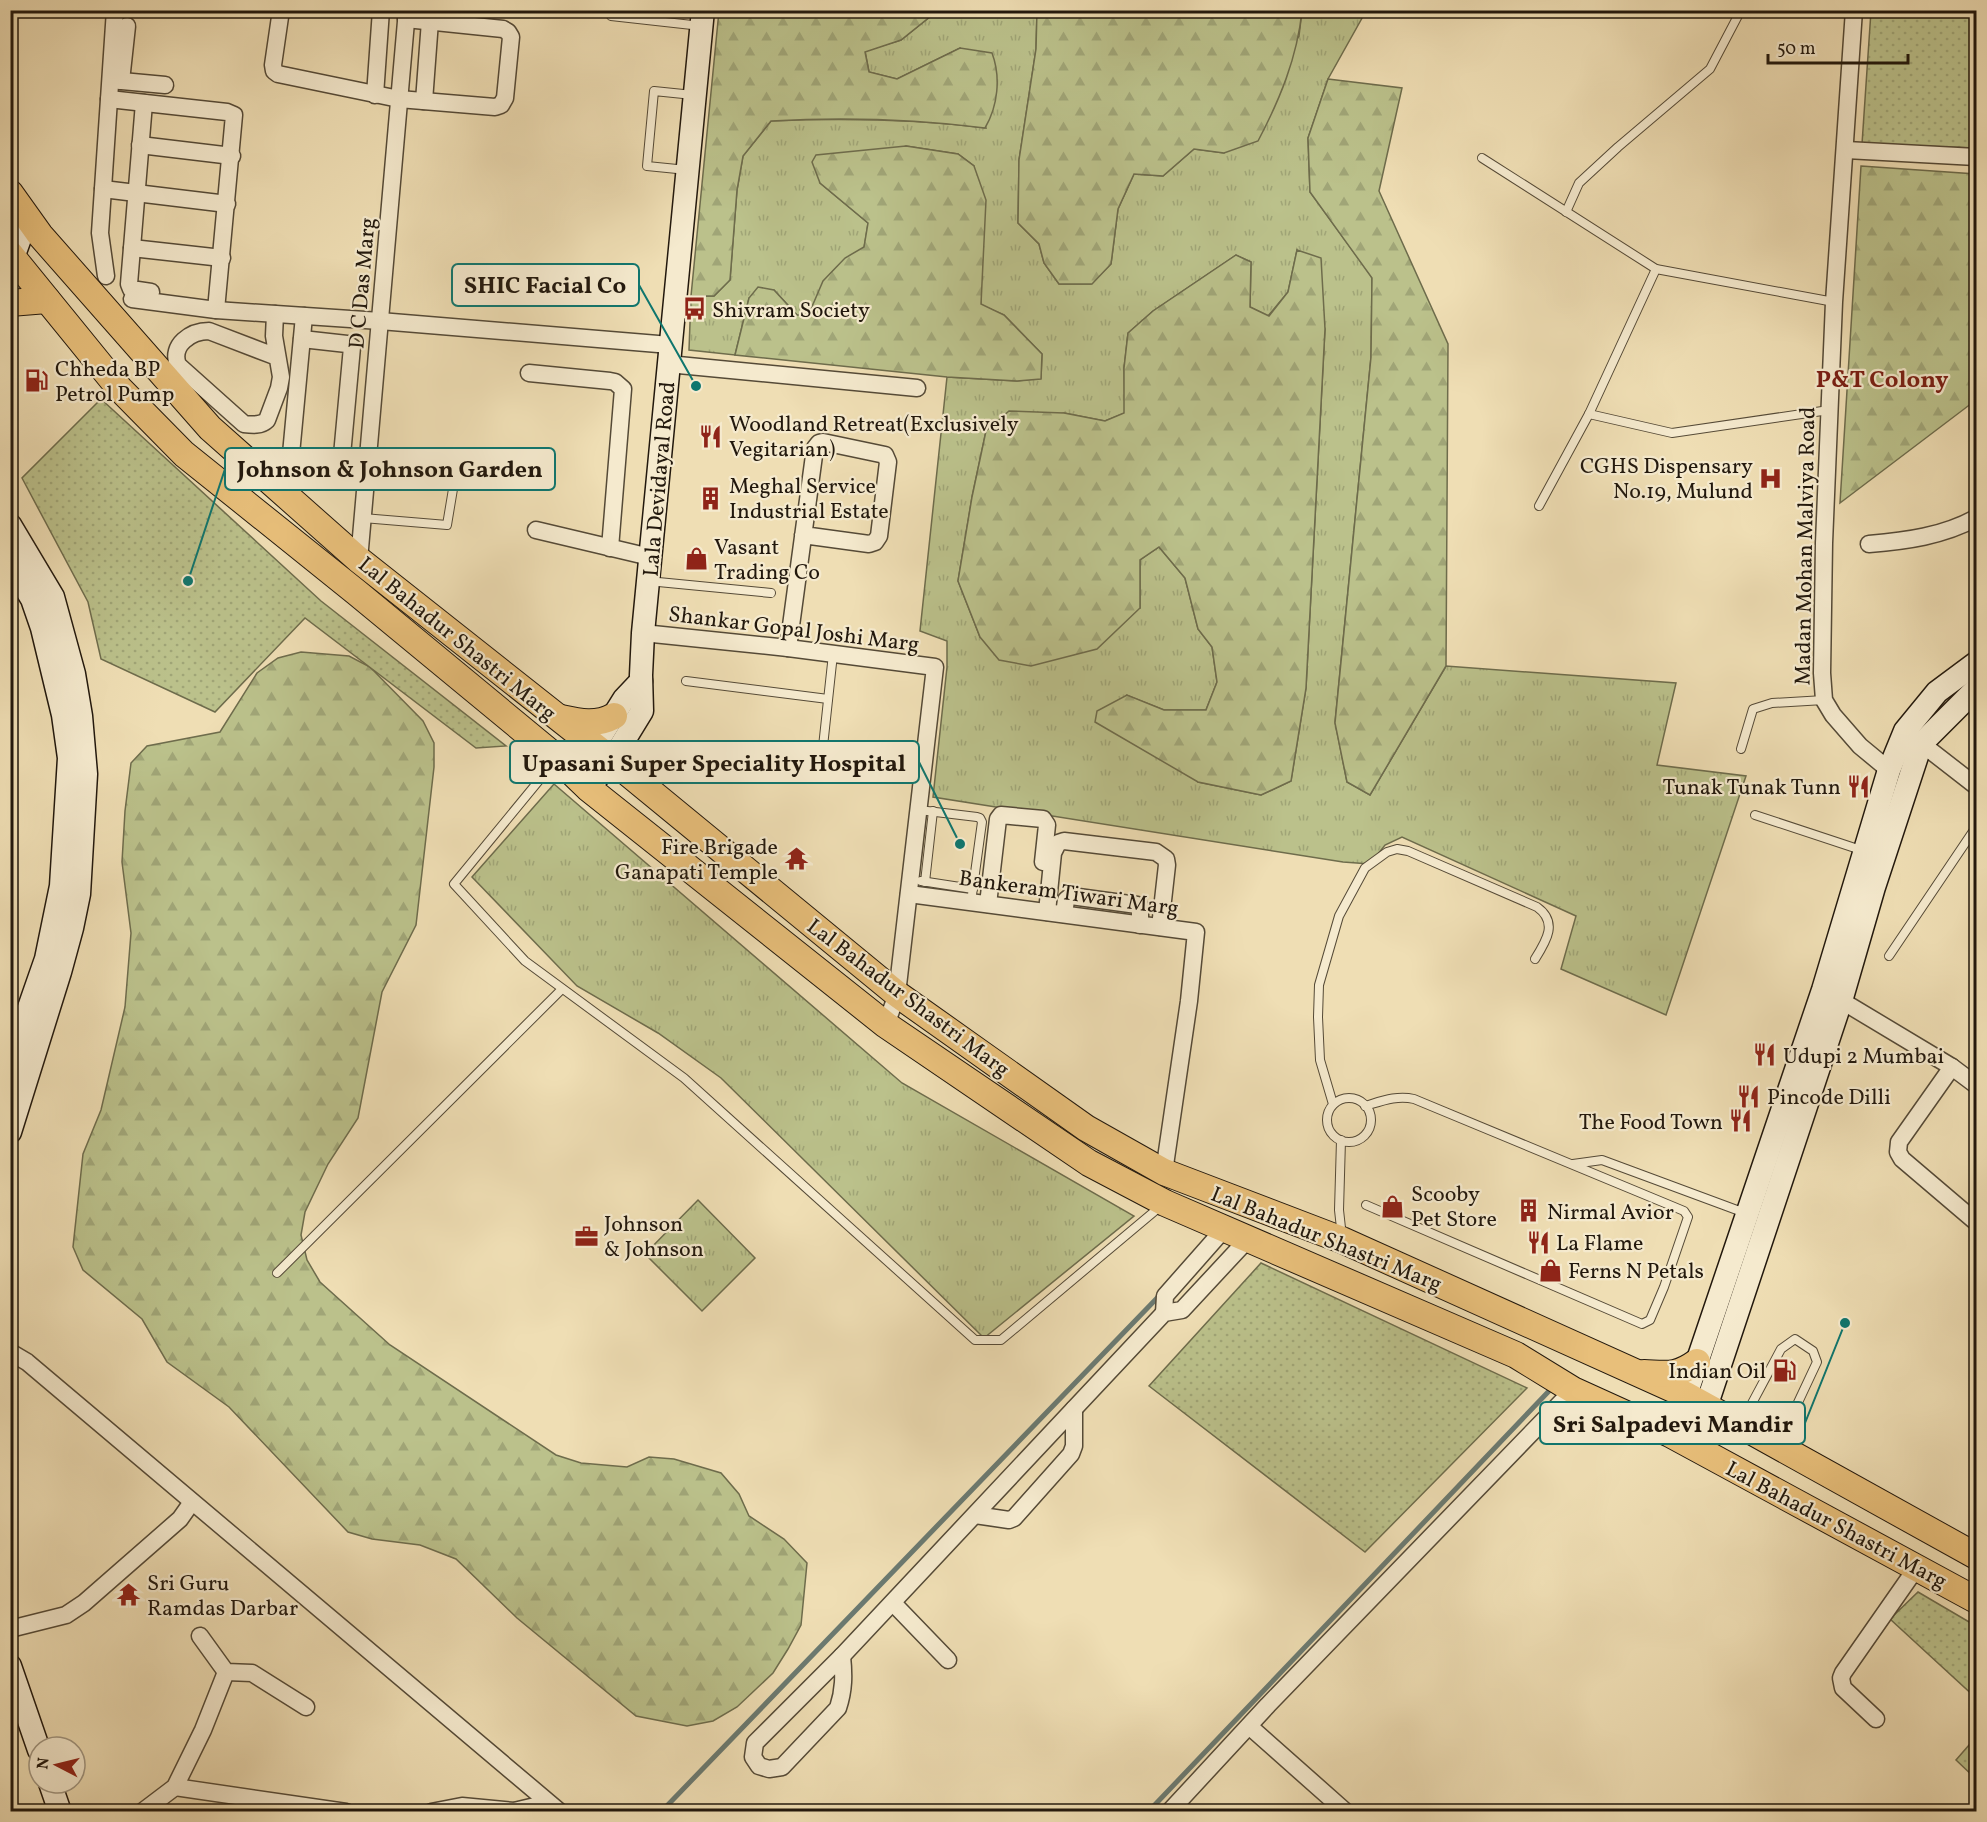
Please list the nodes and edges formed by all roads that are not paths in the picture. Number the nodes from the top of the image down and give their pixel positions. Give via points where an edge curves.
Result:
1 (281, 10) edge
2 (381, 10) edge
3 (1741, 10) edge
4 (1854, 10) edge
5 (407, 15) edge
6 (611, 16) dead end
7 (702, 18) edge
8 (430, 21) junction
9 (122, 22) edge
10 (116, 80) junction
11 (165, 85) dead end
12 (375, 94) junction
13 (695, 95) junction
14 (109, 99) junction
15 (399, 99) junction
16 (424, 101) junction
17 (144, 103) junction
18 (140, 145) junction
19 (1846, 150) junction
20 (232, 156) junction
21 (1977, 157) edge
22 (1482, 158) dead end
23 (687, 170) junction
24 (103, 194) junction
25 (136, 198) junction
26 (15, 202) edge
27 (226, 209) junction
28 (1566, 212) junction
29 (132, 248) junction
30 (222, 258) junction
31 (11, 259) edge
32 (1656, 269) junction
33 (106, 276) dead end
34 (132, 299) dead end
35 (46, 300) junction
36 (1834, 302) junction
37 (10, 303) edge
38 (217, 304) junction
39 (275, 314) junction
40 (304, 316) junction
41 (380, 321) junction
42 (302, 339) junction
43 (669, 355) junction
44 (277, 357) junction
45 (529, 373) dead end
46 (917, 388) dead end
47 (1829, 411) junction
48 (1589, 414) junction
49 (341, 466) junction
50 (367, 469) junction
51 (454, 483) dead end
52 (1539, 506) dead end
53 (363, 518) junction
54 (1977, 518) edge
55 (10, 525) edge
56 (536, 530) dead end
57 (803, 535) junction
58 (1869, 544) dead end
59 (610, 548) junction
60 (650, 557) junction
61 (359, 560) junction
62 (18, 562) edge
63 (648, 581) junction
64 (771, 593) dead end
65 (643, 633) junction
66 (788, 648) junction
67 (833, 654) junction
68 (1977, 663) edge
69 (641, 681) junction
70 (686, 681) dead end
71 (1977, 689) edge
72 (828, 699) junction
73 (1824, 700) junction
74 (614, 716) junction
75 (557, 717) junction
76 (1913, 737) junction
77 (1741, 749) dead end
78 (696, 750) dead end
79 (603, 753) junction
80 (736, 755) dead end
81 (557, 758) junction
82 (822, 765) junction
83 (1889, 770) junction
84 (875, 771) dead end
85 (582, 782) junction
86 (1977, 786) edge
87 (926, 811) junction
88 (1755, 815) dead end
89 (1975, 831) edge
90 (1864, 852) junction
91 (918, 886) junction
92 (980, 898) junction
93 (1050, 909) junction
94 (1161, 924) junction
95 (1889, 956) dead end
96 (1535, 959) dead end
97 (562, 989) junction
98 (897, 994) junction
99 (1840, 1000) junction
100 (886, 1025) junction
101 (10, 1062) edge
102 (1952, 1067) junction
103 (1805, 1075) junction
104 (1977, 1085) edge
105 (1333, 1104) junction
106 (1365, 1106) junction
107 (10, 1132) edge
108 (1341, 1140) junction
109 (1573, 1164) junction
110 (1164, 1172) junction
111 (1165, 1203) junction
112 (1366, 1205) dead end
113 (1747, 1214) junction
114 (1977, 1222) edge
115 (1225, 1228) junction
116 (1249, 1238) junction
117 (1342, 1240) junction
118 (277, 1273) dead end
119 (1164, 1313) junction
120 (10, 1352) edge
121 (1697, 1362) junction
122 (1635, 1372) junction
123 (1573, 1390) junction
124 (1696, 1401) junction
125 (1074, 1409) junction
126 (1740, 1425) junction
127 (1670, 1434) junction
128 (1693, 1446) junction
129 (1778, 1446) junction
130 (192, 1502) junction
131 (975, 1515) junction
132 (1977, 1556) edge
133 (1917, 1567) junction
134 (1977, 1600) edge
135 (893, 1603) junction
136 (10, 1629) edge
137 (200, 1636) dead end
138 (842, 1656) junction
139 (948, 1660) dead end
140 (10, 1666) edge
141 (226, 1672) junction
142 (306, 1707) dead end
143 (1876, 1719) dead end
144 (1249, 1726) junction
145 (34, 1735) edge
146 (175, 1787) junction
147 (55, 1795) edge
148 (554, 1807) edge
149 (514, 1811) edge
150 (60, 1812) edge
151 (142, 1812) edge
152 (346, 1812) edge
153 (431, 1812) edge
154 (1169, 1812) edge
155 (1346, 1812) edge

1 - 12 street via 274,71
2 - 12 street
3 - 28 lane via 1710,69 1579,183
4 - 19 street, Madan Mohan Malviya Road
5 - 8 street
5 - 15 street, D C Das Marg
6 - 7 lane
7 - 13 street, Lala Devidayal Road
8 - 16 street
8 - 16 street via 503,29 511,37 501,105
9 - 10 street
10 - 11 street
10 - 14 street
12 - 15 street
13 - 23 street, Lala Devidayal Road
13 - 23 lane via 654,91 647,166
14 - 17 street
14 - 24 street
15 - 16 street
15 - 41 street, D C Das Marg
17 - 18 street
17 - 20 street via 231,113 235,118
18 - 20 street
18 - 25 street
19 - 21 street
19 - 36 street, Madan Mohan Malviya Road
20 - 27 street
22 - 28 lane
23 - 43 street, Lala Devidayal Road
24 - 25 street
24 - 33 street via 100,233
25 - 27 street
25 - 29 street
26 - 31 street
26 - 61 main road, Lal Bahadur Shastri Marg via 39,235 210,428
27 - 30 street
28 - 32 lane
29 - 30 street
29 - 38 street via 131,290
30 - 38 street
31 - 35 main road, Lal Bahadur Shastri Marg
32 - 36 lane
32 - 48 lane
34 - 38 street
35 - 37 main road
35 - 81 main road, Lal Bahadur Shastri Marg via 119,388 184,454
36 - 47 street, Madan Mohan Malviya Road
38 - 39 street
39 - 40 street
39 - 44 street
40 - 41 street
40 - 42 street
41 - 43 street
41 - 50 street, D C Das Marg
42 - 49 street via 292,458
42 - 49 street via 352,347
43 - 46 street
43 - 60 street, Lala Devidayal Road
44 - 44 street via 279,388 267,420 255,425 244,424 178,365 176,351 190,334 209,331
45 - 59 street via 610,381 623,389
47 - 48 lane via 1672,433
47 - 73 street, Madan Mohan Malviya Road
48 - 52 lane
49 - 50 street
50 - 53 street, D C Das Marg
51 - 53 lane via 447,525
53 - 61 street, D C Das Marg
54 - 58 street via 1936,535
55 - 62 street
56 - 59 street
57 - 57 street via 875,542 887,472 885,455 819,443 814,448
57 - 66 street
59 - 60 street
60 - 63 street, Lala Devidayal Road
61 - 75 main road, Lal Bahadur Shastri Marg
62 - 101 street via 42,628 69,758 61,886 46,959
62 - 107 street via 53,597 74,674 86,774 79,894 72,928
63 - 64 lane
63 - 65 street, Lala Devidayal Road
65 - 66 street, Shankar Gopal Joshi Marg
65 - 69 street, Lala Devidayal Road
66 - 67 street, Shankar Gopal Joshi Marg
67 - 72 lane
67 - 87 street, Shankar Gopal Joshi Marg via 936,667
68 - 76 street via 1937,692
69 - 74 street
69 - 79 street, Lala Devidayal Road via 642,711
70 - 72 lane
71 - 76 street
72 - 82 lane
73 - 77 lane via 1772,703 1753,709
73 - 83 street, Madan Mohan Malviya Road via 1860,746
74 - 75 main road via 593,723
74 - 79 street
75 - 79 main road, Lal Bahadur Shastri Marg
76 - 83 street
76 - 86 street
76 - 99 street via 1875,887
78 - 79 lane via 663,746
79 - 85 street, Lala Devidayal Road
79 - 98 main road, Lal Bahadur Shastri Marg
80 - 82 lane
81 - 85 main road, Lal Bahadur Shastri Marg
81 - 97 lane via 454,884 525,961
82 - 84 lane
83 - 90 street
85 - 100 main road, Lal Bahadur Shastri Marg
87 - 91 street, Shankar Gopal Joshi Marg
87 - 92 lane via 977,817 982,822
88 - 90 lane
89 - 95 lane
90 - 99 street
91 - 92 street, Bankeram Tiwari Marg
91 - 98 street, Shankar Gopal Joshi Marg
92 - 93 street, Bankeram Tiwari Marg
92 - 93 street via 999,817 1003,814 1043,819 1047,825
93 - 94 street, Bankeram Tiwari Marg
93 - 94 street via 1053,853 1058,843 1156,852 1166,859 1167,865
94 - 110 street, Bankeram Tiwari Marg via 1196,932
96 - 105 lane via 1550,925 1547,914 1537,907 1408,851 1397,849 1365,868 1339,915 1319,985 1320,1060
97 - 111 lane via 684,1078 975,1340 1001,1340
97 - 118 lane
98 - 100 street, Shankar Gopal Joshi Marg
98 - 110 main road, Lal Bahadur Shastri Marg via 1086,1128
99 - 102 street
99 - 103 street
100 - 111 main road, Lal Bahadur Shastri Marg via 1089,1163
102 - 104 street
102 - 114 street via 1899,1142 1898,1152 1902,1160
103 - 113 street
103 - 124 street
105 - 106 lane via 1346,1098
105 - 108 lane via 1327,1124
106 - 108 lane via 1370,1119 1366,1132 1355,1141
106 - 109 lane via 1404,1096
108 - 117 lane
109 - 112 lane via 1687,1213 1688,1222 1647,1323 1637,1323
109 - 113 lane via 1602,1160
110 - 117 main road, Lal Bahadur Shastri Marg
111 - 115 main road, Lal Bahadur Shastri Marg
113 - 121 street
115 - 116 main road, Lal Bahadur Shastri Marg
115 - 119 street via 1165,1296
116 - 119 street via 1182,1310
116 - 123 main road, Lal Bahadur Shastri Marg via 1516,1355
117 - 122 main road, Lal Bahadur Shastri Marg
119 - 125 street
120 - 130 street via 27,1362
121 - 122 main road via 1684,1372 1671,1375
121 - 124 street
122 - 124 main road, Lal Bahadur Shastri Marg
123 - 127 main road, Lal Bahadur Shastri Marg
123 - 144 street
124 - 126 main road, Lal Bahadur Shastri Marg
124 - 127 street
124 - 128 street
125 - 131 street
125 - 131 street via 1071,1454 1014,1518
126 - 129 main road, Lal Bahadur Shastri Marg
126 - 129 lane via 1781,1349 1795,1339 1813,1350 1817,1362
127 - 128 main road, Lal Bahadur Shastri Marg
128 - 133 main road, Lal Bahadur Shastri Marg
129 - 132 main road, Lal Bahadur Shastri Marg
130 - 136 street via 180,1519 84,1603 66,1615
130 - 148 street
131 - 135 street
133 - 134 main road, Lal Bahadur Shastri Marg
133 - 143 street via 1841,1678 1843,1688
135 - 138 street
135 - 139 street
137 - 141 street
138 - 138 street via 844,1675 838,1708 782,1767 759,1766 753,1757 755,1743
140 - 145 street
141 - 142 street via 252,1673
141 - 146 street
144 - 154 street
144 - 155 street
146 - 151 street
146 - 152 street
147 - 150 street
148 - 149 street
149 - 153 street via 462,1806

